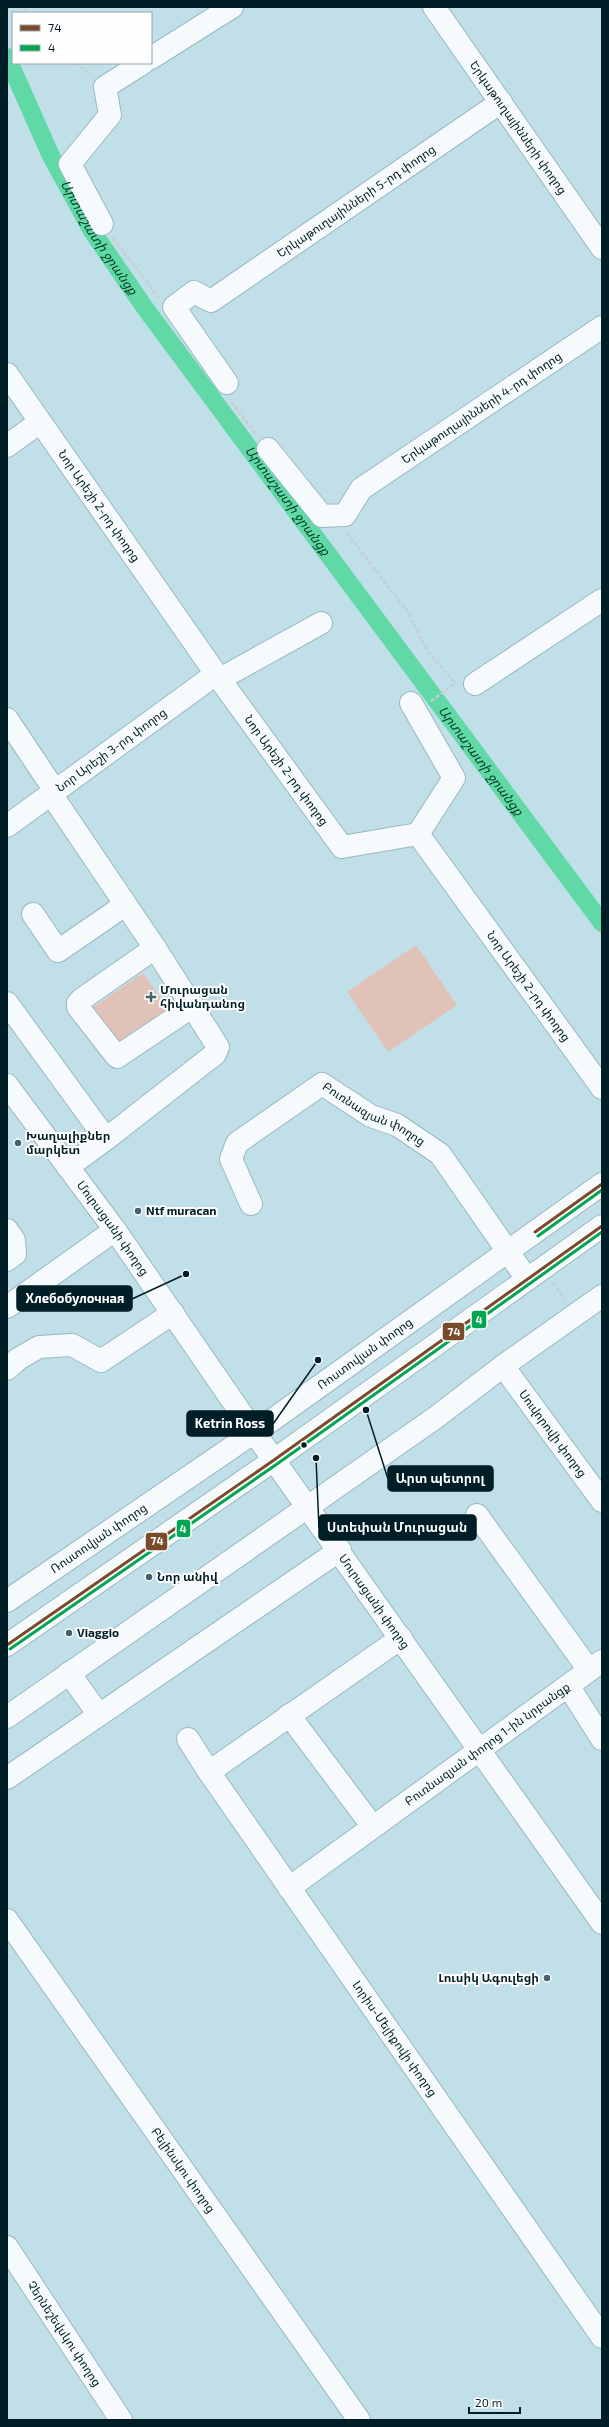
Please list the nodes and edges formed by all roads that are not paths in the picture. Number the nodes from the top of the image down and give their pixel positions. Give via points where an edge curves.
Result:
1 (232, 7) edge
2 (434, 7) edge
3 (152, 57) edge
4 (141, 64) edge
5 (501, 102) junction
6 (102, 224) road end
7 (602, 248) edge
8 (602, 327) edge
9 (7, 374) edge
10 (227, 383) road end
11 (40, 422) junction
12 (7, 446) edge
13 (268, 449) road end
14 (602, 600) edge
15 (320, 623) dead end
16 (218, 676) junction
17 (465, 683) road end
18 (420, 703) road end
19 (7, 719) edge
20 (53, 793) junction
21 (7, 826) edge
22 (418, 834) junction
23 (125, 905) junction
24 (33, 914) dead end
25 (155, 948) junction
26 (7, 1003) edge
27 (193, 1006) junction
28 (7, 1085) edge
29 (602, 1088) edge
30 (106, 1139) junction
31 (68, 1167) junction
32 (602, 1184) edge
33 (251, 1204) dead end
34 (602, 1226) edge
35 (7, 1230) edge
36 (115, 1230) junction
37 (507, 1252) junction
38 (7, 1260) edge
39 (527, 1279) junction
40 (602, 1297) edge
41 (7, 1307) edge
42 (173, 1313) junction
43 (503, 1366) junction
44 (7, 1368) edge
45 (254, 1432) junction
46 (274, 1460) junction
47 (602, 1501) edge
48 (308, 1507) junction
49 (477, 1515) dead end
50 (340, 1550) junction
51 (7, 1601) edge
52 (401, 1638) junction
53 (7, 1645) edge
54 (596, 1665) edge
55 (69, 1673) junction
56 (569, 1687) junction
57 (99, 1715) junction
58 (289, 1715) junction
59 (7, 1716) edge
60 (602, 1738) edge
61 (188, 1739) dead end
62 (480, 1750) junction
63 (209, 1772) junction
64 (7, 1778) edge
65 (373, 1827) junction
66 (289, 1888) junction
67 (7, 1920) edge
68 (602, 1923) edge
69 (7, 2247) edge
70 (602, 2337) edge
71 (121, 2420) edge
72 (359, 2420) edge

1 - 3 street
2 - 5 street, Երկաթուղայինների փողոց
4 - 6 street via 105,87 110,115 70,164
5 - 7 street, Երկաթուղայինների փողոց
5 - 10 street, Երկաթուղայինների 5-րդ փողոց via 211,301 194,292 174,307
8 - 13 street, Երկաթուղայինների 4-րդ փողոց via 361,489 345,515 322,516
9 - 11 street, Նոր Արեշի 2-րդ փողոց
11 - 12 street
11 - 16 street, Նոր Արեշի 2-րդ փողոց
14 - 17 street
15 - 16 street, Նոր Արեշի 3-րդ փողոց
16 - 20 street, Նոր Արեշի 3-րդ փողոց
16 - 22 street, Նոր Արեշի 2-րդ փողոց via 342,847
18 - 22 street via 454,778
19 - 20 street
20 - 21 street, Նոր Արեշի 3-րդ փողոց
20 - 23 street
22 - 29 street, Նոր Արեշի 2-րդ փողոց
23 - 24 street via 58,951
23 - 25 street
25 - 27 street
25 - 27 street via 82,999 78,1007 117,1057
26 - 30 street
27 - 30 street via 218,1047 215,1054
28 - 31 street, Մուրացանի փողոց
30 - 31 street
31 - 36 street, Մուրացանի փողոց
32 - 37 street, Ռոստովյան փողոց
33 - 37 street, Բուռնազյան փողոց via 231,1158 237,1143 322,1084 371,1116 397,1125 440,1154
34 - 39 street
35 - 38 street via 14,1240 15,1254
36 - 41 street
36 - 42 street, Մուրացանի փողոց
37 - 39 street, Բուռնազյան փողոց
37 - 45 street, Ռոստովյան փողոց
39 - 46 street
40 - 43 street
42 - 44 street via 101,1361 72,1345 39,1347
42 - 45 street, Մուրացանի փողոց
43 - 47 street, Սուվորովի փողոց
43 - 48 street via 435,1418
45 - 46 street, Մուրացանի փողոց
45 - 51 street, Ռոստովյան փողոց
46 - 48 street, Մուրացանի փողոց
46 - 53 street
48 - 50 street, Մուրացանի փողոց
48 - 55 street
49 - 54 street
50 - 52 street, Մուրացանի փողոց
50 - 57 street
52 - 58 street
52 - 62 street, Մուրացանի փողոց
54 - 56 street, Բուռնազյան փողոց 1-ին նրբանցք
55 - 57 street
55 - 59 street
56 - 60 street
56 - 62 street, Բուռնազյան փողոց 1-ին նրբանցք
57 - 64 street
58 - 63 street
58 - 65 street
61 - 63 street, Լորիս-Մելիքովի փողոց
62 - 65 street, Բուռնազյան փողոց 1-ին նրբանցք
62 - 68 street, Մուրացանի փողոց
63 - 66 street, Լորիս-Մելիքովի փողոց
65 - 66 street, Բուռնազյան փողոց 1-ին նրբանցք
66 - 70 street, Լորիս-Մելիքովի փողոց
67 - 72 street, Բելինսկու փողոց
69 - 71 street, Չերնեշեվսկու փողոց

